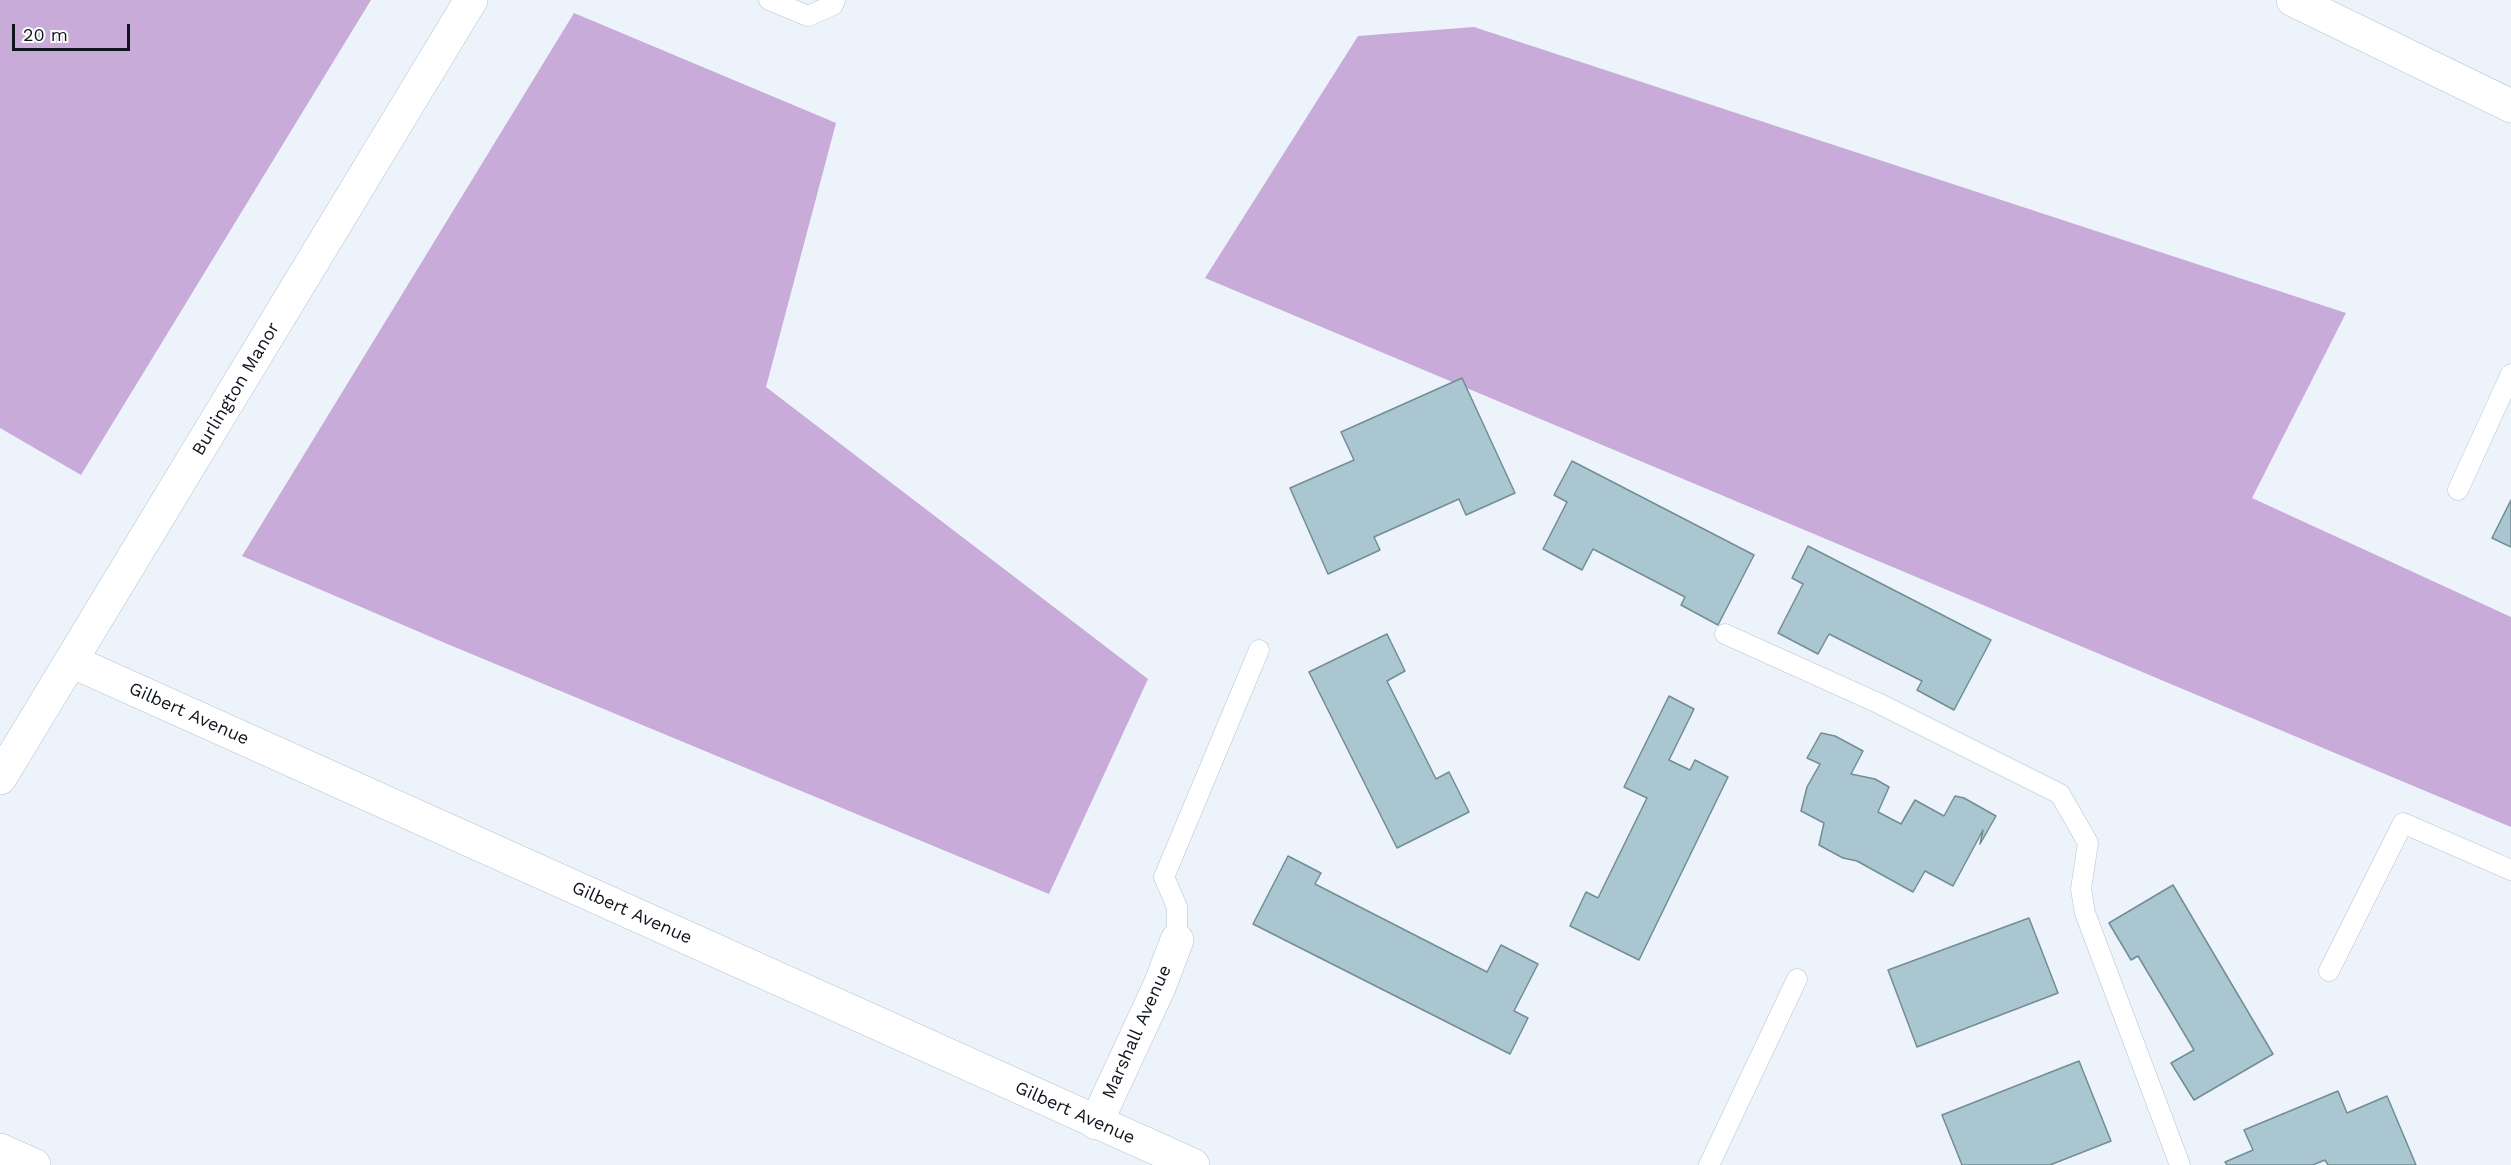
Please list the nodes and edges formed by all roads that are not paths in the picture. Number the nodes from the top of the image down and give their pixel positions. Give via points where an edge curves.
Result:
1 (471, 0) edge
2 (769, 0) edge
3 (835, 0) edge
4 (2293, 0) edge
5 (2511, 106) edge
6 (2511, 374) edge
7 (2457, 490) dead end
8 (1725, 634) dead end
9 (1259, 650) dead end
10 (71, 661) junction
11 (4, 764) edge
12 (2511, 870) edge
13 (1177, 940) joint
14 (2329, 971) dead end
15 (1797, 980) dead end
16 (1096, 1122) junction
17 (0, 1150) edge
18 (34, 1165) edge
19 (1193, 1165) edge
20 (1709, 1165) edge
21 (2180, 1165) edge

1 - 10 street, Burlington Manor
2 - 3 lane via 808,16 833,5
4 - 5 street
6 - 7 lane
8 - 21 lane via 1878,703 2060,794 2088,843 2080,889 2085,913
9 - 13 lane via 1164,877 1177,907
10 - 11 street, Burlington Manor
10 - 16 street, Gilbert Avenue
12 - 14 lane via 2403,823
13 - 16 street, Marshall Avenue
15 - 20 lane
16 - 19 street, Gilbert Avenue
17 - 18 street

